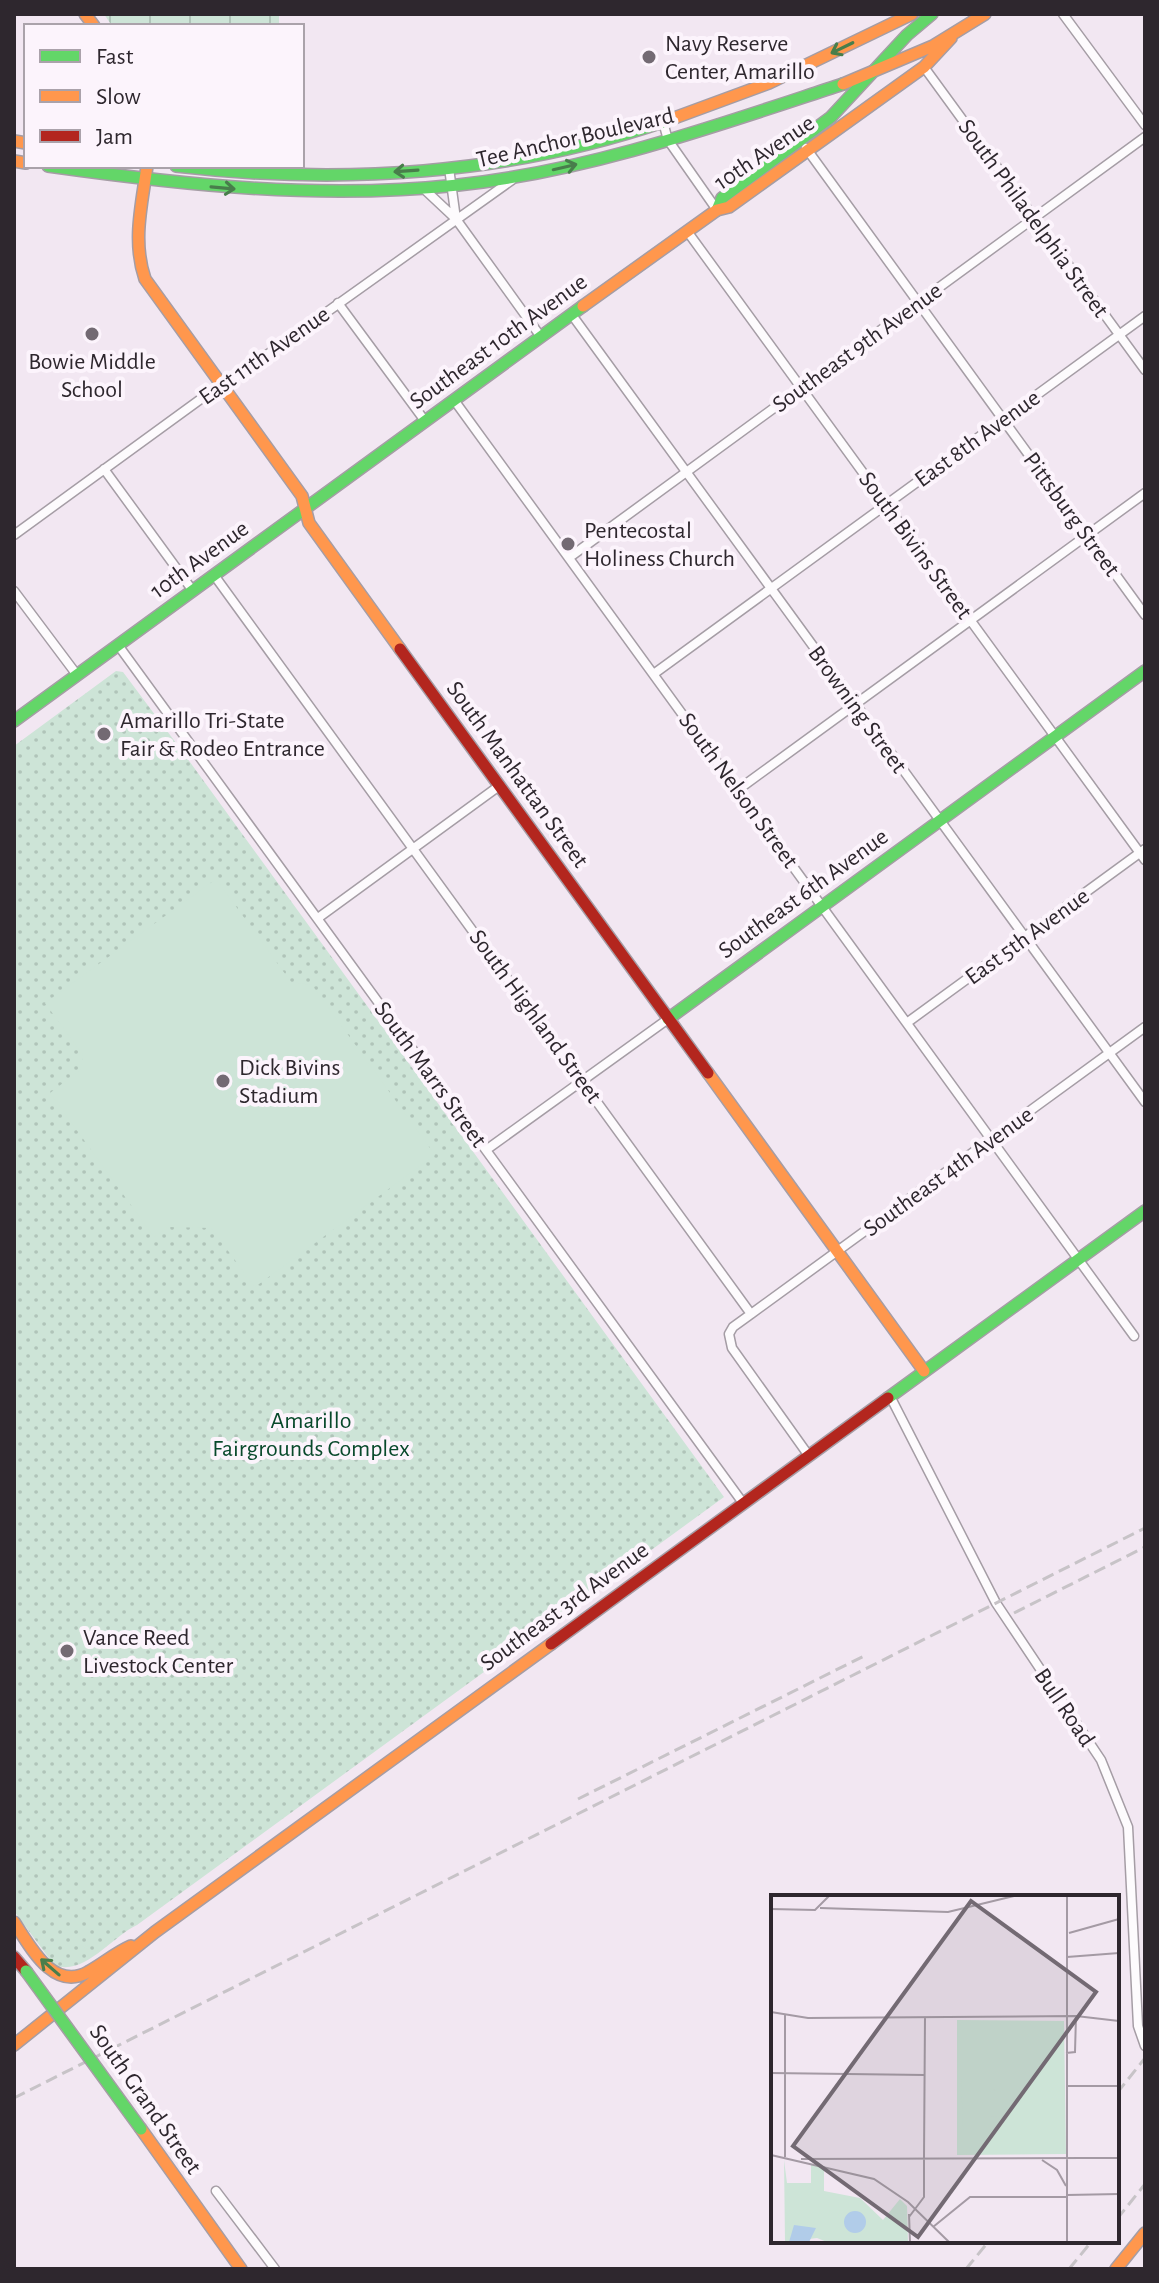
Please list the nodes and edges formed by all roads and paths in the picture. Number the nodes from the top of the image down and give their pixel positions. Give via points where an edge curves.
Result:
1 (912, 14) edge
2 (932, 14) edge
3 (985, 14) edge
4 (1063, 14) edge
5 (952, 38) junction
6 (924, 67) junction
7 (872, 74) junction
8 (663, 122) junction
9 (1145, 125) edge
10 (1145, 137) edge
11 (668, 140) junction
12 (804, 145) junction
13 (62, 168) edge
14 (147, 168) edge
15 (188, 168) edge
16 (224, 168) edge
17 (449, 168) junction
18 (237, 172) junction
19 (516, 177) junction
20 (145, 180) junction
21 (451, 185) junction
22 (422, 188) junction
23 (717, 210) junction
24 (1034, 218) junction
25 (456, 219) junction
26 (687, 231) junction
27 (338, 303) junction
28 (918, 303) junction
29 (572, 315) junction
30 (1145, 316) edge
31 (1119, 335) junction
32 (541, 337) junction
33 (1145, 370) edge
34 (221, 386) junction
35 (802, 388) junction
36 (454, 400) junction
37 (1003, 419) junction
38 (425, 421) junction
39 (104, 469) junction
40 (686, 472) junction
41 (1145, 493) edge
42 (886, 504) junction
43 (306, 509) junction
44 (14, 535) edge
45 (1087, 535) junction
46 (570, 557) junction
47 (214, 575) junction
48 (771, 589) junction
49 (14, 591) edge
50 (193, 591) junction
51 (1145, 615) edge
52 (971, 619) junction
53 (118, 645) junction
54 (1145, 671) edge
55 (655, 673) junction
56 (77, 675) junction
57 (854, 704) junction
58 (14, 721) edge
59 (1056, 736) junction
60 (499, 786) junction
61 (739, 789) junction
62 (940, 821) junction
63 (414, 848) junction
64 (1143, 854) edge
65 (824, 905) junction
66 (318, 918) junction
67 (1025, 937) junction
68 (668, 1019) junction
69 (908, 1022) junction
70 (1145, 1027) edge
71 (1109, 1053) junction
72 (583, 1080) junction
73 (1145, 1102) edge
74 (992, 1138) junction
75 (486, 1150) junction
76 (1145, 1211) edge
77 (838, 1252) junction
78 (1079, 1259) junction
79 (751, 1314) junction
80 (1134, 1336) dead end
81 (924, 1371) junction
82 (890, 1396) junction
83 (809, 1456) junction
84 (743, 1503) junction
85 (14, 1922) edge
86 (143, 1942) junction
87 (14, 1957) edge
88 (14, 2045) edge
89 (1145, 2046) edge
90 (216, 2191) dead end
91 (1145, 2233) edge
92 (241, 2269) edge
93 (275, 2269) edge
94 (1116, 2269) edge

1 -> 8 main road, Tee Anchor Boulevard via 761,86
2 - 7 main road, 10th Avenue
3 - 5 main road
4 - 9 street
5 - 6 main road, 10th Avenue
5 - 7 main road, Tee Anchor Boulevard
6 - 12 main road, 10th Avenue
6 - 24 street, South Philadelphia Street
7 - 11 main road, Tee Anchor Boulevard
7 - 12 main road, 10th Avenue
8 - 11 street
8 - 17 main road, Tee Anchor Boulevard via 552,151
10 - 24 street, Southeast 9th Avenue
19 -> 11 main road, Tee Anchor Boulevard
11 - 23 street
12 - 23 main road, 10th Avenue via 722,198
12 - 28 street, Pittsburg Street
13 - 20 main road, Tee Anchor Boulevard
14 - 20 main road, South Manhattan Street
15 - 18 main road, Tee Anchor Boulevard
16 - 18 main road
17 -> 18 main road, Tee Anchor Boulevard via 350,175
17 - 21 street
19 - 21 main road, Tee Anchor Boulevard
19 - 25 street, East 11th Avenue
20 -> 22 main road, Tee Anchor Boulevard via 306,193
20 - 34 main road, South Manhattan Street via 139,267
21 - 22 main road, Tee Anchor Boulevard
21 - 25 street
22 - 25 street
23 - 26 main road, Southeast 10th Avenue
24 - 28 street, Southeast 9th Avenue
24 - 31 street, South Philadelphia Street
25 - 27 street, East 11th Avenue
25 - 32 street
26 - 29 main road, Southeast 10th Avenue
26 - 35 street, South Bivins Street
27 - 34 street, East 11th Avenue
27 - 38 street
28 - 35 street, Southeast 9th Avenue
28 - 37 street, Pittsburg Street
29 - 32 main road, Southeast 10th Avenue
29 - 40 street, Browning Street
30 - 31 street, East 8th Avenue
31 - 33 street, South Philadelphia Street
31 - 37 street, East 8th Avenue
32 - 36 main road, Southeast 10th Avenue
34 - 39 street, East 11th Avenue
34 - 43 main road, South Manhattan Street via 302,496
35 - 40 street, Southeast 9th Avenue
35 - 42 street, South Bivins Street
36 - 38 main road, Southeast 10th Avenue
36 - 46 street, South Nelson Street
37 - 42 street, East 8th Avenue
37 - 45 street, Pittsburg Street
38 - 43 main road, Southeast 10th Avenue
39 - 44 street, East 11th Avenue
39 - 50 street
40 - 46 street, Southeast 9th Avenue
40 - 48 street, Browning Street
41 - 45 street
42 - 48 street, East 8th Avenue
42 - 52 street, South Bivins Street
43 - 47 main road, 10th Avenue
43 - 60 main road, South Manhattan Street via 309,523
45 - 51 street, Pittsburg Street
45 - 52 street
46 - 55 street, South Nelson Street
47 - 50 main road, 10th Avenue
47 - 63 street, South Highland Street
48 - 55 street, East 8th Avenue
48 - 57 street, Browning Street
49 - 56 street
50 - 53 main road, 10th Avenue
52 - 57 street
52 - 59 street, South Bivins Street
53 - 56 main road, 10th Avenue
53 - 66 street, South Marrs Street
54 - 59 main road, Southeast 6th Avenue
55 - 61 street, South Nelson Street
56 - 58 main road, 10th Avenue
57 - 61 street
57 - 62 street, Browning Street
59 - 62 main road, Southeast 6th Avenue
59 - 64 street, South Bivins Street
60 - 63 street
60 - 68 main road, South Manhattan Street
61 - 65 street, South Nelson Street
62 - 65 main road, Southeast 6th Avenue
62 - 67 street, Browning Street
63 - 66 street
63 - 72 street, South Highland Street
64 - 67 street, East 5th Avenue
65 - 68 main road, Southeast 6th Avenue
65 - 69 street, South Nelson Street
66 - 75 street, South Marrs Street
67 - 69 street, East 5th Avenue
67 - 71 street, Browning Street
68 - 72 street, Southeast 6th Avenue
68 - 77 main road, South Manhattan Street
69 - 74 street, South Nelson Street
70 - 71 street, Southeast 4th Avenue
71 - 73 street, Browning Street
71 - 74 street, Southeast 4th Avenue
72 - 75 street, Southeast 6th Avenue
72 - 79 street, South Highland Street
74 - 77 street, Southeast 4th Avenue
74 - 78 street, South Nelson Street
75 - 84 street, South Marrs Street
76 - 78 main road, Southeast 3rd Avenue
77 - 79 street, Southeast 4th Avenue
77 - 81 main road, South Manhattan Street
78 - 80 street, South Nelson Street
78 - 81 main road, Southeast 3rd Avenue
79 - 83 street via 729,1334 732,1348
81 - 82 main road, Southeast 3rd Avenue
82 - 83 main road, Southeast 3rd Avenue
82 - 89 street, Bull Road via 996,1603 1101,1760 1128,1827 1138,2026
83 - 84 main road, Southeast 3rd Avenue
84 - 86 main road, Southeast 3rd Avenue
86 -> 85 main road via 110,1955 83,1975 59,1976
86 - 88 main road, Southeast 3rd Avenue
87 - 92 main road, South Grand Street, bridge
90 - 93 street, South Grand Street
91 - 94 main road

